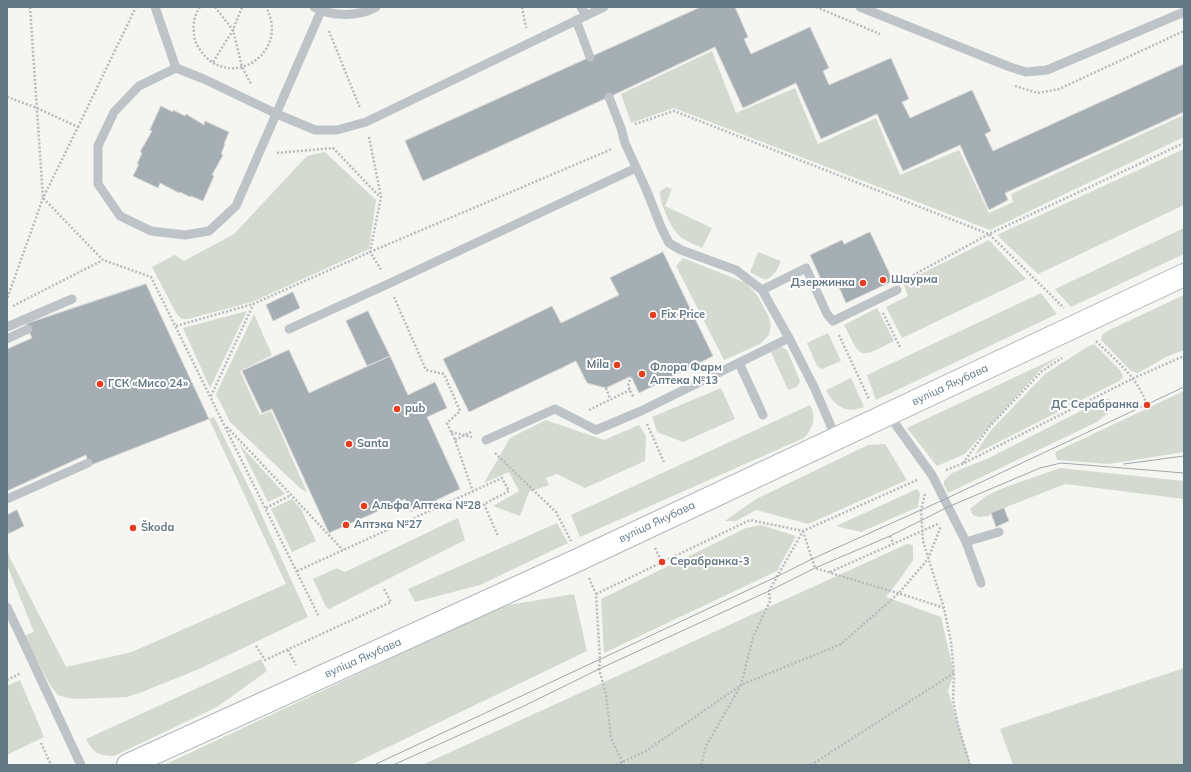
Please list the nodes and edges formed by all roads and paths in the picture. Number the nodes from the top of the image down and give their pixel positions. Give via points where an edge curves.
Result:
1 (30, 7) edge
2 (136, 7) edge
3 (155, 7) edge
4 (200, 7) edge
5 (215, 7) edge
6 (242, 7) edge
7 (266, 7) edge
8 (376, 7) edge
9 (522, 7) edge
10 (581, 7) edge
11 (604, 7) edge
12 (860, 7) edge
13 (317, 9) edge
14 (1184, 12) edge
15 (586, 16) junction
16 (576, 20) junction
17 (233, 30) junction
18 (529, 42) junction
19 (590, 57) dead end
20 (213, 62) junction
21 (242, 67) junction
22 (176, 68) junction
23 (204, 79) junction
24 (7, 97) edge
25 (609, 97) dead end
26 (261, 106) junction
27 (37, 108) junction
28 (277, 114) junction
29 (78, 127) junction
30 (621, 128) junction
31 (1184, 143) edge
32 (625, 144) junction
33 (258, 154) junction
34 (636, 168) junction
35 (381, 197) dead end
36 (43, 198) junction
37 (989, 234) junction
38 (374, 258) dead end
39 (103, 260) junction
40 (1184, 275) edge
41 (1040, 283) dead end
42 (388, 284) junction
43 (898, 286) joint
44 (762, 290) junction
45 (72, 299) dead end
46 (7, 300) edge
47 (877, 300) junction
48 (253, 304) junction
49 (7, 309) edge
50 (833, 322) junction
51 (176, 326) junction
52 (7, 327) edge
53 (28, 329) dead end
54 (289, 329) dead end
55 (7, 338) edge
56 (789, 338) junction
57 (900, 347) dead end
58 (1068, 355) dead end
59 (1184, 356) edge
60 (739, 363) junction
61 (854, 369) dead end
62 (631, 376) dead end
63 (1134, 378) junction
64 (628, 386) dead end
65 (606, 388) dead end
66 (211, 396) junction
67 (610, 400) dead end
68 (1147, 405) dead end
69 (888, 414) junction
70 (763, 415) dead end
71 (225, 424) junction
72 (648, 428) dead end
73 (452, 432) junction
74 (836, 438) junction
75 (486, 440) junction
76 (664, 462) dead end
77 (88, 463) dead end
78 (962, 464) junction
79 (932, 475) junction
80 (473, 492) junction
81 (291, 495) junction
82 (7, 499) edge
83 (266, 508) junction
84 (556, 512) dead end
85 (802, 531) junction
86 (922, 531) junction
87 (999, 532) dead end
88 (498, 536) dead end
89 (890, 536) dead end
90 (966, 542) junction
91 (893, 543) junction
92 (343, 550) junction
93 (928, 559) junction
94 (297, 572) junction
95 (829, 572) junction
96 (981, 583) dead end
97 (384, 587) dead end
98 (899, 592) junction
99 (7, 607) edge
100 (944, 608) junction
101 (320, 617) dead end
102 (256, 646) dead end
103 (954, 673) junction
104 (17, 675) dead end
105 (7, 680) edge
106 (741, 685) junction
107 (41, 743) dead end
108 (623, 763) edge
109 (51, 765) edge
110 (81, 765) edge
111 (128, 765) edge
112 (616, 765) edge
113 (701, 765) edge
114 (812, 765) edge
115 (970, 765) edge

1 - 27 path
2 - 29 path
3 - 22 lane
4 - 20 path via 193,24 194,37 199,50
5 - 17 path
6 - 17 path
7 - 21 path via 272,28 271,40 265,52 256,61
8 - 13 lane via 345,15
9 - 18 path
10 - 15 lane
11 - 15 lane
12 - 14 lane via 1026,72 1047,70
13 - 28 lane
15 - 16 lane
16 - 18 lane
16 - 19 lane
17 - 20 path
17 - 21 path
18 - 28 lane via 366,122 337,130 316,130
20 - 21 path via 220,66
20 - 23 path
21 - 26 path
22 - 23 lane
22 - 33 lane via 139,86 119,106 98,146 98,184 120,216 151,231 185,235 209,231 236,206
23 - 26 lane
24 - 27 path
25 - 30 lane
26 - 28 lane
27 - 29 path
27 - 36 path
28 - 33 lane
29 - 36 path
30 - 32 lane
30 - 37 path via 674,111
31 - 37 path
32 - 34 lane
32 - 48 path
33 - 35 path via 333,148
34 - 42 lane
34 - 44 lane via 669,243 736,270
36 - 39 path
36 - 46 path
37 - 41 path
37 - 43 path
38 - 42 path via 385,274
39 - 49 path
39 - 51 path via 151,277
40 - 69 main road, вуліца Якубава
42 - 54 lane
42 - 73 path via 426,370 444,374 460,412 447,423
43 - 47 lane
44 - 50 lane via 806,268
44 - 56 lane
45 - 52 lane
47 - 50 lane
47 - 57 path
48 - 51 path
48 - 66 path
50 - 61 path
51 - 66 path
53 - 55 lane
56 - 60 lane
56 - 74 lane
58 - 78 path via 1042,372 990,426
59 - 63 path
60 - 70 lane
60 - 75 lane via 641,412 596,430 555,409
62 - 64 path
63 - 68 path
63 - 78 path
65 - 67 path
66 - 71 path
69 - 74 main road, вуліца Якубава
69 - 79 lane
71 - 81 path
71 - 83 path
72 - 76 path
73 - 75 path
73 - 80 path
74 - 111 main road, вуліца Якубава via 573,562
75 - 84 path via 491,449
77 - 82 lane
78 - 79 path
79 - 85 path via 924,476
79 - 86 path via 927,484 921,510
79 - 90 lane
80 - 88 path via 502,478 509,491 484,504
80 - 92 path
81 - 83 path
81 - 92 path
83 - 94 path
85 - 95 path via 816,568
85 - 106 path via 769,591 770,601 753,637
85 - 108 path via 750,520 596,594 599,669 606,694 611,738
86 - 91 path
86 - 93 path
86 - 93 path via 943,522
87 - 90 lane
89 - 91 path
90 - 96 lane
91 - 95 path
92 - 94 path
93 - 98 path
93 - 100 path
94 - 101 path
95 - 98 path
97 - 102 path via 391,602 271,658 265,660
98 - 100 path
98 - 106 path via 841,644
99 - 110 lane
100 - 103 path
103 - 114 path
103 - 115 path via 956,718
104 - 105 path
106 - 108 path via 646,751
106 - 113 path via 706,746
107 - 109 path
108 - 112 path

